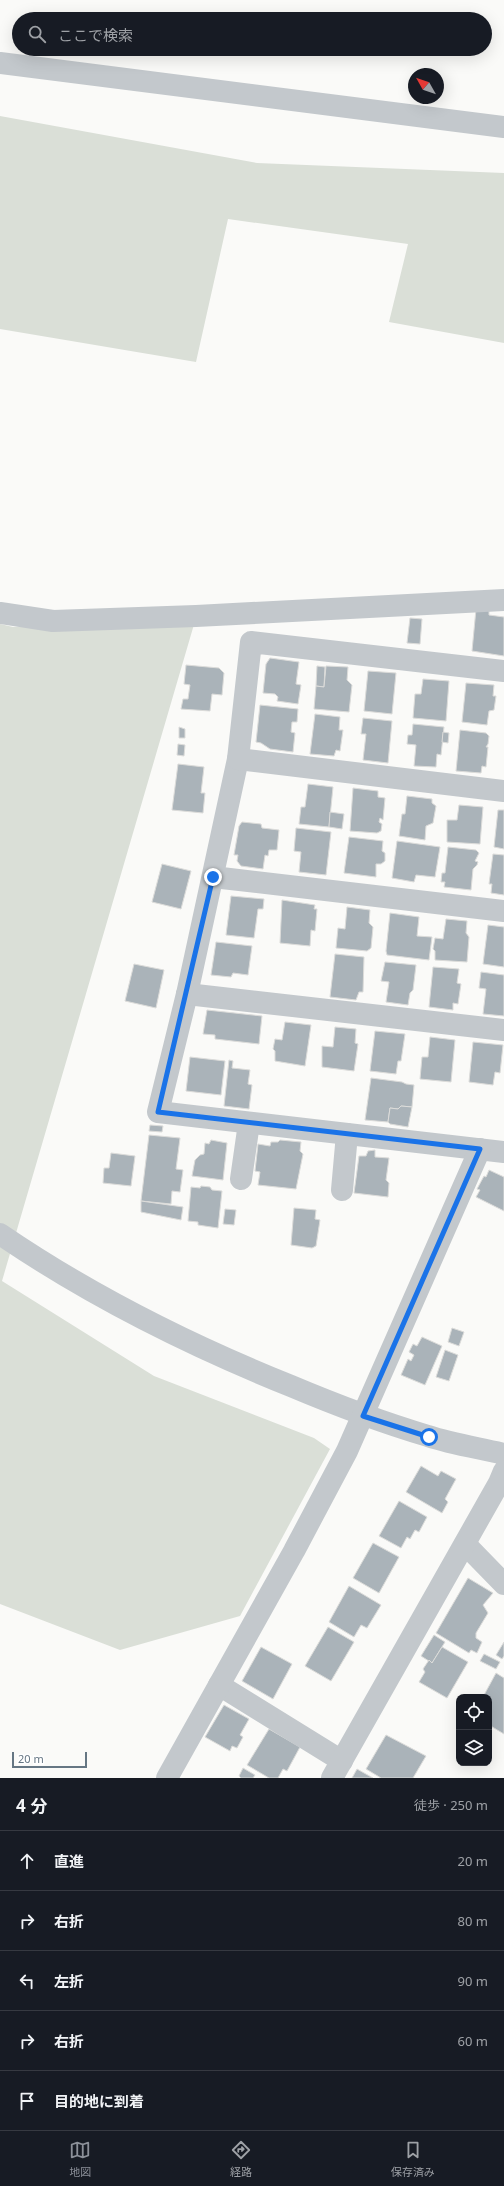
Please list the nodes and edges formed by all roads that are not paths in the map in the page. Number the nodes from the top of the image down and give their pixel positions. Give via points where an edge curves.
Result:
1 (0, 63) edge
2 (504, 127) edge
3 (504, 600) edge
4 (0, 613) edge
5 (504, 671) edge
6 (238, 759) junction
7 (504, 791) edge
8 (213, 877) junction
9 (504, 911) edge
10 (187, 994) junction
11 (504, 1030) edge
12 (250, 1122) junction
13 (347, 1134) junction
14 (480, 1149) junction
15 (504, 1152) edge
16 (241, 1179) dead end
17 (342, 1190) dead end
18 (0, 1234) edge
19 (363, 1416) junction
20 (504, 1454) edge
21 (504, 1471) edge
22 (465, 1544) junction
23 (500, 1574) edge
24 (219, 1685) junction
25 (337, 1769) edge
26 (167, 1778) edge

1 - 2 street
3 - 4 street via 53,621
5 - 6 street via 251,642
6 - 7 street
6 - 8 street
8 - 9 street
8 - 10 street
10 - 11 street
10 - 12 street via 158,1112
12 - 13 street
12 - 16 street
13 - 14 street
13 - 17 street
14 - 15 street
14 - 19 street
18 - 19 street via 45,1264 143,1320 228,1361
19 - 20 street via 429,1437
19 - 24 street via 294,1551
21 - 22 street
22 - 23 street
22 - 25 street
24 - 25 street
24 - 26 street

